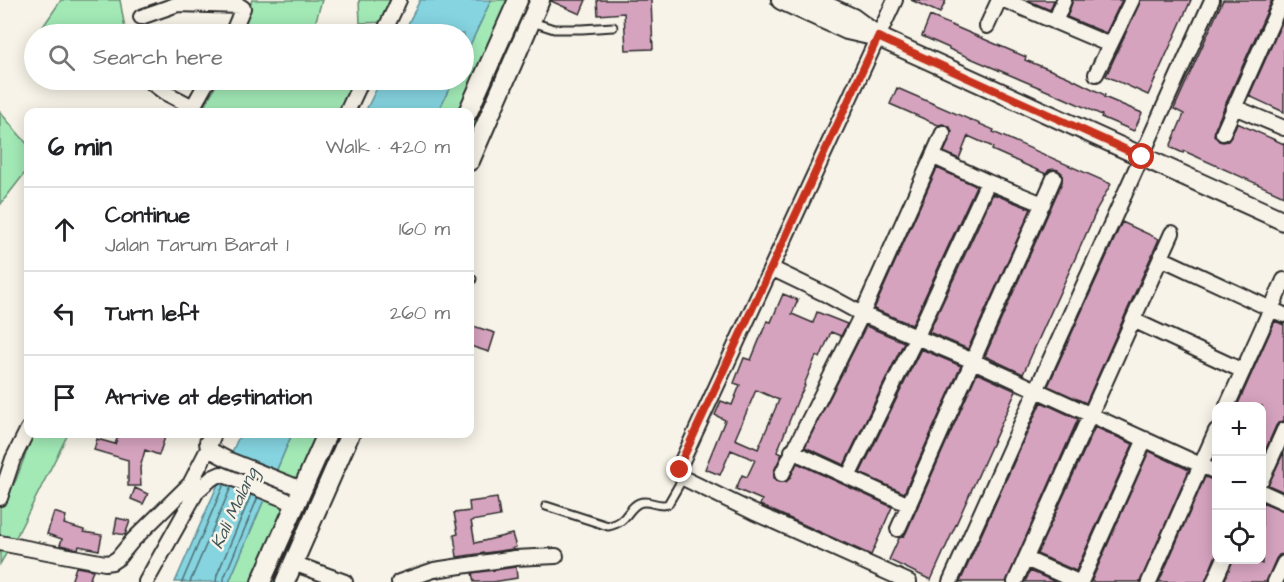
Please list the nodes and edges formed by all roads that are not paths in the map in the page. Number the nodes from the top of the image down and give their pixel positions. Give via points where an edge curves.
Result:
1 (399, 0) edge
2 (518, 0) edge
3 (540, 0) edge
4 (781, 0) edge
5 (813, 0) edge
6 (895, 0) edge
7 (999, 0) edge
8 (1004, 0) edge
9 (1065, 0) edge
10 (1132, 0) edge
11 (1212, 0) edge
12 (1282, 0) edge
13 (141, 17) dead end
14 (530, 22) junction
15 (1055, 22) junction
16 (236, 24) edge
17 (388, 24) edge
18 (987, 26) dead end
19 (613, 27) dead end
20 (878, 37) junction
21 (1110, 45) junction
22 (1096, 74) dead end
23 (161, 90) edge
24 (202, 90) edge
25 (357, 90) edge
26 (1234, 107) junction
27 (188, 108) edge
28 (192, 108) edge
29 (349, 108) edge
30 (470, 108) edge
31 (1284, 128) edge
32 (943, 133) dead end
33 (1223, 133) dead end
34 (474, 152) edge
35 (934, 157) junction
36 (1142, 157) junction
37 (1054, 178) dead end
38 (988, 182) junction
39 (1043, 204) junction
40 (1284, 221) edge
41 (1172, 233) dead end
42 (1161, 258) junction
43 (771, 270) junction
44 (1284, 280) edge
45 (1278, 312) edge
46 (862, 314) junction
47 (1133, 320) junction
48 (917, 336) junction
49 (973, 361) junction
50 (1243, 371) junction
51 (1036, 390) junction
52 (1229, 402) edge
53 (1091, 415) junction
54 (1284, 430) edge
55 (24, 437) edge
56 (207, 438) edge
57 (212, 438) edge
58 (325, 438) edge
59 (348, 438) edge
60 (1145, 439) junction
61 (1212, 440) edge
62 (208, 449) junction
63 (792, 451) junction
64 (1201, 465) junction
65 (1266, 469) edge
66 (1212, 470) edge
67 (782, 474) dead end
68 (848, 477) junction
69 (683, 478) junction
70 (194, 487) junction
71 (296, 493) junction
72 (1266, 494) edge
73 (0, 498) edge
74 (1284, 502) edge
75 (909, 505) junction
76 (546, 506) dead end
77 (898, 529) dead end
78 (0, 543) edge
79 (556, 556) dead end
80 (1026, 559) junction
81 (293, 563) junction
82 (1284, 563) edge
83 (1222, 564) edge
84 (146, 582) edge
85 (261, 582) edge
86 (285, 582) edge
87 (345, 582) edge
88 (399, 582) edge
89 (909, 582) edge
90 (950, 582) edge
91 (1015, 582) edge
92 (1079, 582) edge
93 (1149, 582) edge
94 (1214, 582) edge
95 (1275, 582) edge

1 - 17 street
2 - 30 street
3 - 14 street
4 - 20 street via 847,30
5 - 20 street via 853,18
6 - 20 street
7 - 18 street
8 - 15 street
9 - 15 street
10 - 21 street
11 - 36 street
12 - 26 street
13 - 16 street via 178,4 240,6 243,8
14 - 19 lane via 554,29
14 - 34 street
15 - 21 street
20 - 36 street
20 - 43 street
21 - 22 street
23 - 27 street
24 - 28 street
25 - 29 street
26 - 31 street
26 - 33 street
32 - 35 street
35 - 38 street
35 - 46 street
36 - 40 street
36 - 51 street
37 - 39 street
38 - 39 street
38 - 48 street
39 - 49 street
41 - 42 street
42 - 45 street
42 - 47 street
43 - 46 street
43 - 69 street via 682,460
44 - 45 street
45 - 50 street
46 - 48 street
46 - 63 street
47 - 50 street
47 - 53 street
48 - 49 street
48 - 68 street
49 - 51 street
49 - 75 street
50 - 52 street
51 - 53 street
51 - 90 street
53 - 60 street
53 - 80 street
54 - 65 street
55 - 73 street
56 - 62 street
57 - 62 street
58 - 71 street
59 - 81 street
60 - 64 street
60 - 92 street
61 - 64 street
62 - 70 street
62 - 71 street
63 - 67 street
63 - 68 street
64 - 66 street
64 - 93 street
68 - 75 street
69 - 76 lane via 668,504 640,503 616,525 608,526
69 - 89 street
70 - 71 street via 221,474 274,496
70 - 78 street via 112,562
70 - 84 street
71 - 85 street
72 - 74 street
75 - 77 street
79 - 88 street via 434,570
80 - 91 street
80 - 92 street
81 - 86 street
81 - 87 street
82 - 95 street
83 - 94 street

